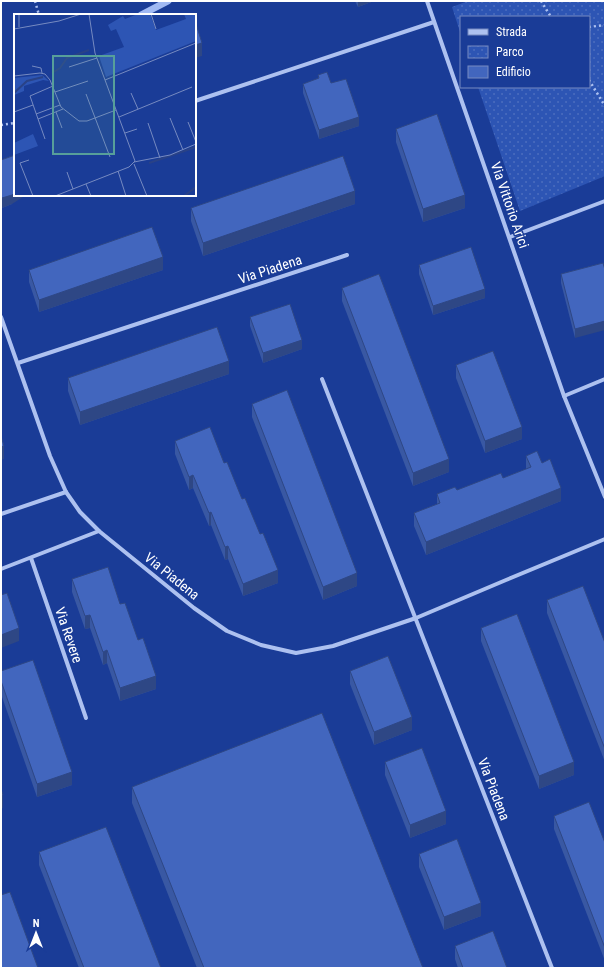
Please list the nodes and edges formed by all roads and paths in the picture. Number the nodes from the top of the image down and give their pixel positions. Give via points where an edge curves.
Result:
1 (35, 1) edge
2 (427, 1) edge
3 (541, 1) edge
4 (39, 14) edge
5 (550, 16) edge
6 (434, 22) junction
7 (605, 25) edge
8 (590, 28) edge
9 (590, 82) edge
10 (196, 101) edge
11 (605, 106) edge
12 (14, 123) edge
13 (1, 125) edge
14 (605, 201) edge
15 (510, 237) junction
16 (347, 255) dead end
17 (1, 317) edge
18 (18, 362) junction
19 (322, 379) dead end
20 (605, 379) edge
21 (564, 396) junction
22 (66, 492) junction
23 (605, 497) edge
24 (1, 514) edge
25 (99, 531) junction
26 (605, 539) edge
27 (31, 558) junction
28 (1, 569) edge
29 (416, 618) junction
30 (86, 718) dead end
31 (552, 968) edge

1 - 4 path
2 - 6 street, Via Vittorio Arici
3 - 5 path
6 - 10 street
6 - 15 street, Via Vittorio Arici
7 - 8 path
9 - 11 path
12 - 13 path
14 - 15 street
15 - 21 street, Via Vittorio Arici
16 - 18 street, Via Piadena
17 - 18 street, Via Piadena
18 - 22 street, Via Piadena via 50,456
19 - 29 street, Via Piadena
20 - 21 street
21 - 23 street, Via Vittorio Arici
22 - 24 street
22 - 25 street, Via Piadena via 80,512
25 - 27 street
25 - 29 street, Via Piadena via 226,631 261,645 296,652 333,646
26 - 29 street, Via Piadena
27 - 28 street
27 - 30 street, Via Revere
29 - 31 street, Via Piadena

